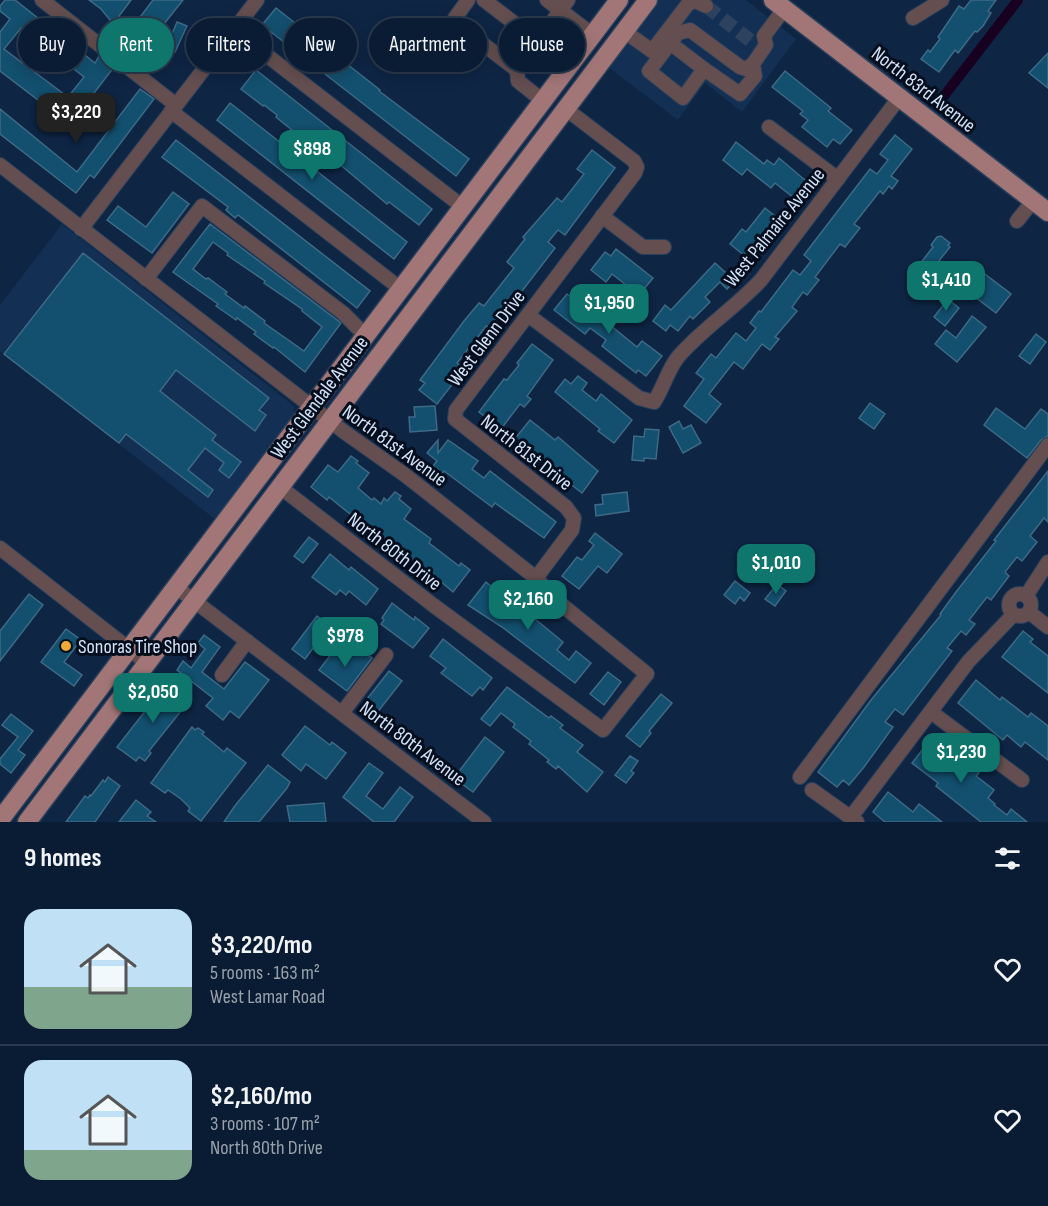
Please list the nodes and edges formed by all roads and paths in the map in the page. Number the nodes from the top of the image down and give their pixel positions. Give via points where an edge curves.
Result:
1 (42, 0) edge
2 (257, 0) edge
3 (468, 0) edge
4 (476, 0) edge
5 (484, 0) edge
6 (547, 0) edge
7 (619, 0) edge
8 (648, 0) edge
9 (942, 0) edge
10 (779, 4) edge
11 (564, 5) edge
12 (706, 6) dead end
13 (243, 18) edge
14 (455, 18) edge
15 (465, 18) edge
16 (508, 18) edge
17 (555, 18) edge
18 (913, 18) dead end
19 (624, 31) junction
20 (593, 35) junction
21 (670, 43) junction
22 (487, 47) edge
23 (656, 54) junction
24 (499, 56) edge
25 (272, 59) edge
26 (753, 64) junction
27 (704, 69) junction
28 (202, 72) edge
29 (517, 72) edge
30 (899, 98) junction
31 (544, 100) junction
32 (174, 108) junction
33 (566, 109) junction
34 (769, 127) dead end
35 (0, 165) edge
36 (838, 179) junction
37 (512, 180) junction
38 (1033, 201) junction
39 (463, 207) junction
40 (1048, 212) edge
41 (602, 216) junction
42 (1017, 222) dead end
43 (81, 229) junction
44 (664, 246) dead end
45 (146, 279) junction
46 (401, 289) junction
47 (528, 315) junction
48 (366, 336) junction
49 (312, 407) junction
50 (455, 419) joint
51 (330, 421) junction
52 (1048, 445) edge
53 (280, 487) junction
54 (0, 548) edge
55 (1048, 562) edge
56 (536, 578) junction
57 (176, 587) junction
58 (1026, 596) junction
59 (194, 600) junction
60 (1029, 612) junction
61 (1013, 615) junction
62 (1048, 627) edge
63 (247, 641) junction
64 (129, 650) junction
65 (386, 655) dead end
66 (147, 663) junction
67 (647, 674) joint
68 (222, 675) dead end
69 (931, 712) junction
70 (342, 714) junction
71 (800, 777) dead end
72 (1022, 780) dead end
73 (812, 790) dead end
74 (2, 812) edge
75 (854, 820) edge
76 (27, 822) edge
77 (484, 822) edge

1 - 32 street
2 - 13 street
3 - 14 street
4 - 15 street
5 - 16 street
6 - 11 street
7 - 20 main road, West Glendale Avenue
8 - 19 main road, West Glendale Avenue
9 - 18 street
10 - 26 street via 764,36 765,45 757,45
10 - 30 main road, North 83rd Avenue
11 - 17 street
11 - 20 street
12 - 23 street via 695,1 688,4
19 - 23 street
19 - 33 main road, West Glendale Avenue
20 - 31 main road, West Glendale Avenue
21 - 23 street
21 - 26 street via 678,33 690,30 740,67 746,69
21 - 27 street
22 - 24 street
23 - 27 street via 649,71 683,98
25 - 39 street
26 - 27 street via 755,76 740,94
28 - 32 street
29 - 31 street via 518,81
30 - 36 street, West Palmaire Avenue
30 - 38 main road, North 83rd Avenue
31 - 37 main road via 552,108 523,149
31 - 39 main road, West Glendale Avenue
32 - 43 street
32 - 46 street
33 - 37 main road, West Glendale Avenue
33 - 41 street, West Glenn Drive via 637,167
34 - 36 street
35 - 43 street, North 81st Avenue
36 - 47 street, West Palmaire Avenue via 761,280 678,357 654,402 639,398
37 - 51 main road, West Glendale Avenue
38 - 40 main road, North 83rd Avenue
38 - 42 street
39 - 46 main road, West Glendale Avenue
41 - 44 street via 643,247
41 - 47 street, West Glenn Drive
43 - 45 street, North 81st Avenue
45 - 48 street via 202,206
45 - 49 street, North 81st Avenue
46 - 48 main road, West Glendale Avenue
47 - 50 street, West Glenn Drive via 456,410
48 - 49 main road, West Glendale Avenue
49 - 51 street, North 81st Avenue
49 - 57 main road, West Glendale Avenue
50 - 56 street, North 81st Drive via 566,507 574,518 572,530
51 - 53 main road, West Glendale Avenue
51 - 56 street, North 81st Avenue
52 - 71 street
53 - 59 main road, West Glendale Avenue
53 - 67 street, North 80th Drive via 603,730
54 - 64 street
55 - 58 street
56 - 67 street, North 81st Avenue via 557,601
57 - 59 street, North 80th Avenue
57 - 64 main road, West Glendale Avenue
58 - 60 street via 1031,605
58 - 61 street via 1020,594 1011,599 1008,606
59 - 63 street, North 80th Avenue
59 - 66 main road, West Glendale Avenue
60 - 61 street via 1020,617
60 - 62 street
61 - 69 street via 968,662
63 - 68 street
63 - 70 street, North 80th Avenue
64 - 66 street
64 - 74 main road, West Glendale Avenue
65 - 70 street
66 - 76 main road, West Glendale Avenue
69 - 72 street
69 - 75 street
70 - 77 street, North 80th Avenue
73 - 75 street

